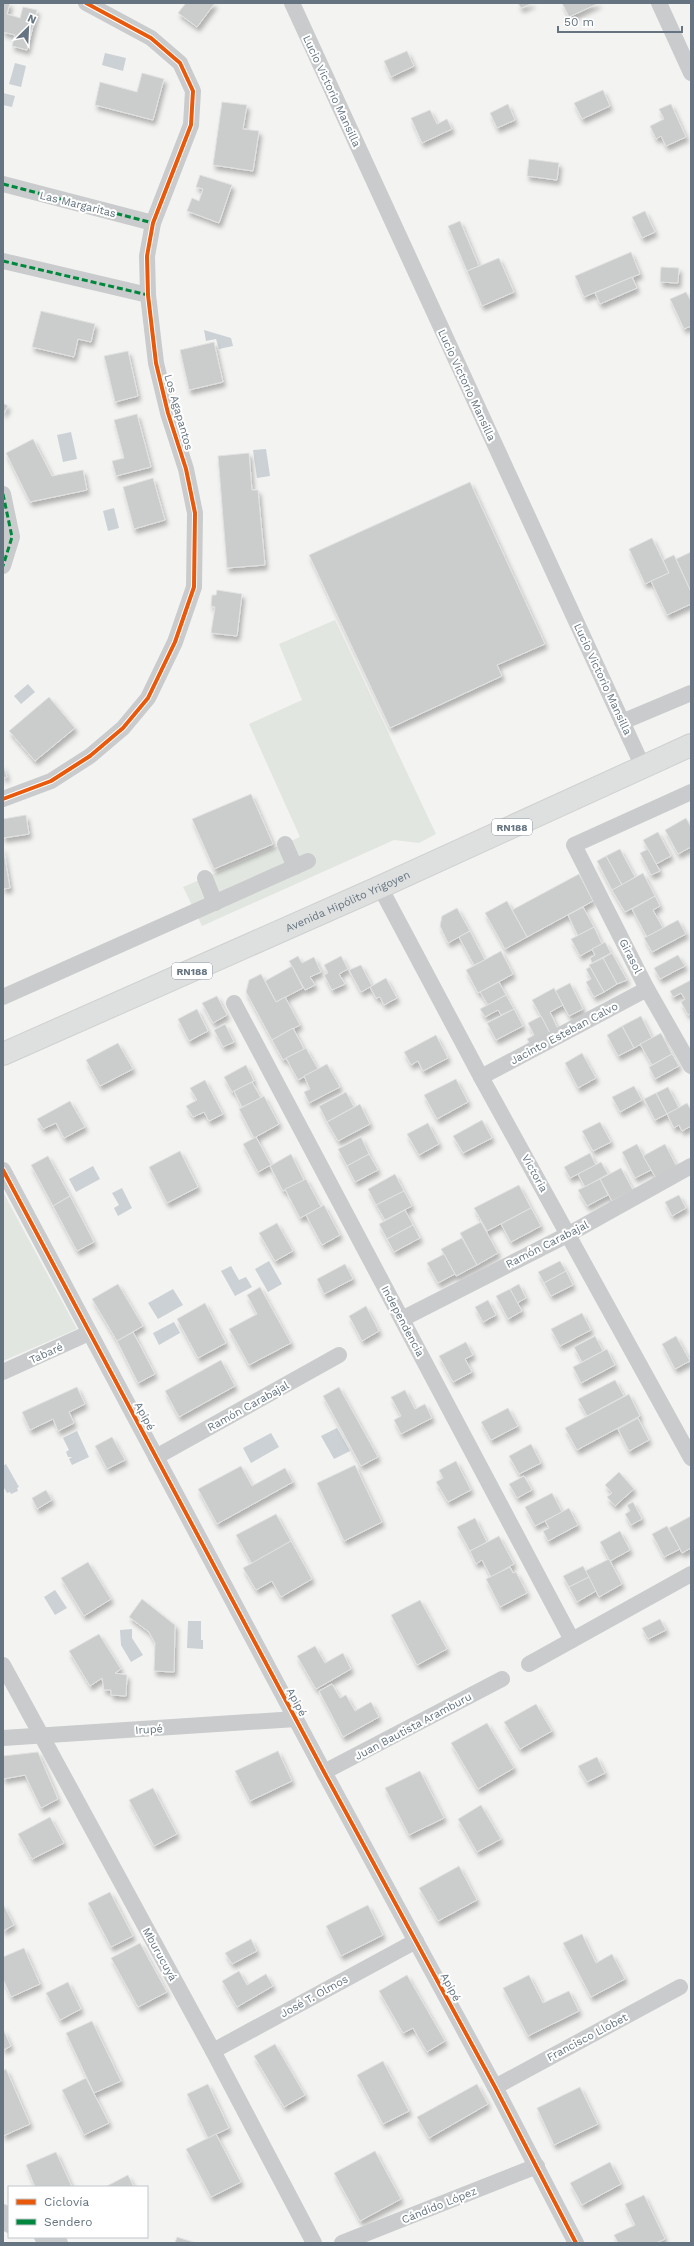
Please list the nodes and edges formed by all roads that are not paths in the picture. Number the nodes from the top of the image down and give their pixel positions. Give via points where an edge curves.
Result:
1 (86, 3) edge
2 (292, 3) edge
3 (659, 3) edge
4 (691, 72) edge
5 (3, 184) edge
6 (153, 223) junction
7 (3, 260) edge
8 (148, 295) junction
9 (3, 494) edge
10 (3, 566) edge
11 (691, 693) edge
12 (622, 722) junction
13 (691, 745) edge
14 (643, 767) junction
15 (691, 792) edge
16 (3, 799) edge
17 (285, 844) dead end
18 (204, 878) dead end
19 (380, 887) junction
20 (215, 902) junction
21 (647, 988) junction
22 (3, 997) edge
23 (234, 1003) dead end
24 (3, 1054) edge
25 (691, 1066) edge
26 (481, 1077) junction
27 (691, 1166) edge
28 (3, 1170) edge
29 (569, 1234) junction
30 (402, 1318) junction
31 (90, 1333) junction
32 (339, 1355) dead end
33 (3, 1372) edge
34 (156, 1457) junction
35 (691, 1458) edge
36 (691, 1574) edge
37 (572, 1640) junction
38 (529, 1664) dead end
39 (3, 1666) edge
40 (502, 1679) dead end
41 (296, 1719) junction
42 (41, 1736) junction
43 (3, 1738) edge
44 (324, 1772) junction
45 (416, 1941) junction
46 (680, 1987) dead end
47 (213, 2051) junction
48 (494, 2086) junction
49 (537, 2166) junction
50 (3, 2212) edge
51 (8, 2223) edge
52 (314, 2243) edge
53 (342, 2243) edge
54 (576, 2243) edge

1 - 6 street, Los Agapantos via 150,38 180,63 193,91 191,125
2 - 12 street, Lucio Victorio Mansilla
3 - 4 street
5 - 6 street, Las Margaritas
6 - 8 street, Los Agapantos via 147,256
7 - 8 street
8 - 16 street, Los Agapantos via 156,362 196,513 194,587 175,642 148,698 123,728 90,756 50,781
9 - 10 street via 12,537
11 - 12 street
12 - 14 street, Lucio Victorio Mansilla
13 - 14 main road, Avenida Hipólito Yrigoyen / RN188
14 - 19 main road, Avenida Hipólito Yrigoyen / RN188
15 - 21 street, Girasol via 574,845
17 - 20 street via 302,864
18 - 20 street
19 - 24 main road, Avenida Hipólito Yrigoyen / RN188
19 - 26 street, Victoria
20 - 22 street
21 - 25 street, Girasol
21 - 26 street, Jacinto Esteban Calvo
23 - 30 street, Independencia
26 - 29 street, Victoria
27 - 29 street, Ramón Carabajal
28 - 31 street, Apipé
29 - 30 street, Ramón Carabajal
29 - 35 street, Victoria
30 - 37 street, Independencia
31 - 33 street, Tabaré
31 - 34 street, Apipé
32 - 34 street, Ramón Carabajal
34 - 41 street, Apipé
36 - 37 street
37 - 38 street
39 - 42 street, Mburucuyá
40 - 44 street, Juan Bautista Aramburu
41 - 42 street, Irupé
41 - 44 street, Apipé
42 - 43 street, Irupé
42 - 47 street, Mburucuyá
44 - 45 street, Apipé
45 - 47 street, José T. Olmos
45 - 48 street, Apipé
46 - 48 street, Francisco Llobet
47 - 52 street, Mburucuyá
48 - 49 street, Apipé
49 - 53 street, Cándido López
49 - 54 street, Apipé
50 - 51 street

